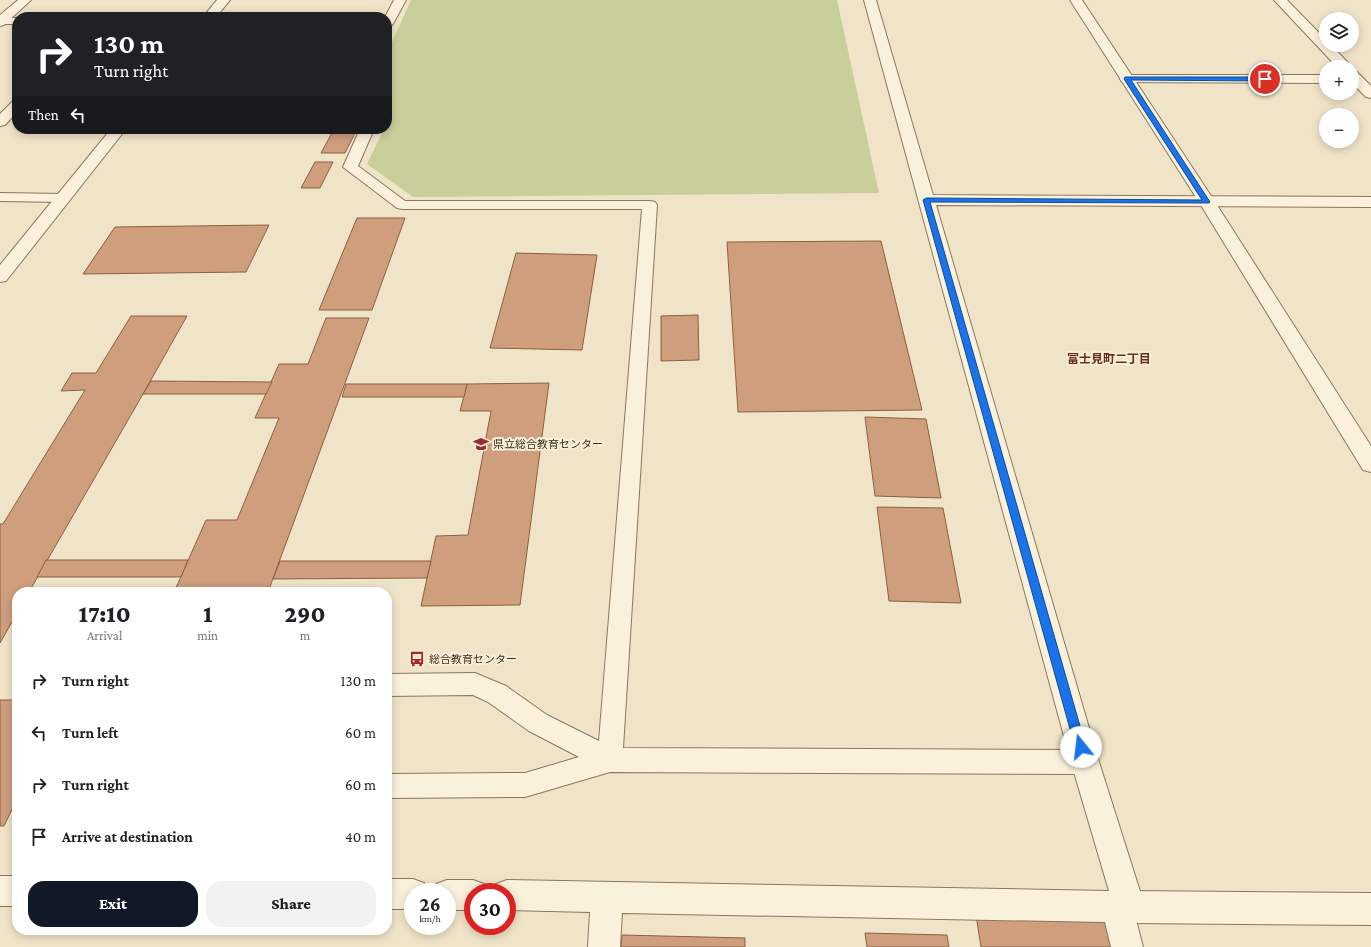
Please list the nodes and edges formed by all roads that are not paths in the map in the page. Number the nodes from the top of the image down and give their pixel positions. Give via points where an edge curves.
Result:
1 (25, 0) edge
2 (224, 0) edge
3 (400, 0) edge
4 (870, 0) edge
5 (1076, 0) edge
6 (1280, 0) edge
7 (213, 12) edge
8 (392, 15) edge
9 (12, 21) edge
10 (0, 22) edge
11 (1338, 60) edge
12 (1127, 79) junction
13 (1319, 80) edge
14 (1359, 83) edge
15 (1371, 94) edge
16 (12, 110) edge
17 (0, 122) edge
18 (115, 134) edge
19 (364, 134) edge
20 (0, 197) edge
21 (64, 198) junction
22 (926, 200) junction
23 (1207, 202) junction
24 (1371, 202) edge
25 (0, 277) edge
26 (1371, 464) edge
27 (392, 686) edge
28 (610, 760) junction
29 (1085, 762) junction
30 (392, 786) edge
31 (0, 891) edge
32 (12, 891) edge
33 (392, 894) edge
34 (404, 894) edge
35 (516, 895) edge
36 (608, 896) junction
37 (1129, 907) junction
38 (1371, 909) edge
39 (604, 947) edge
40 (1127, 947) edge

1 - 10 street
2 - 7 street
3 - 8 lane
4 - 22 street
5 - 12 street
6 - 11 street
9 - 10 lane
12 - 13 street
12 - 23 street
14 - 15 street
16 - 17 lane
18 - 21 street
19 - 28 lane via 350,167 402,205 650,205
20 - 21 lane
21 - 25 street
22 - 23 street
22 - 29 street
23 - 24 street
23 - 26 street
27 - 28 lane via 475,684 497,694 538,723
28 - 29 lane
28 - 30 lane via 525,785
29 - 37 street
31 - 32 street
33 - 34 street
35 - 36 street
36 - 37 street
36 - 39 street
37 - 38 street
37 - 40 street via 1118,912

